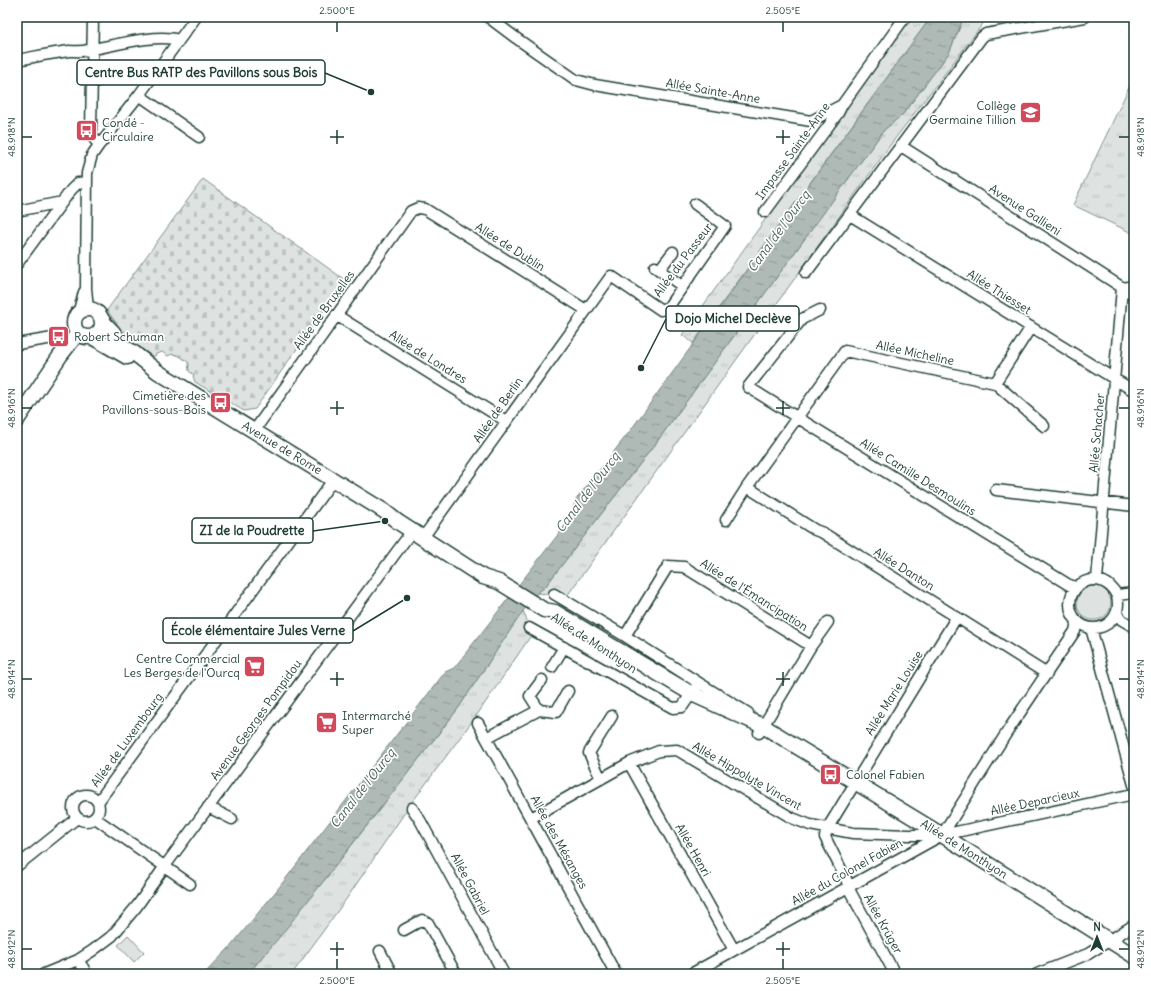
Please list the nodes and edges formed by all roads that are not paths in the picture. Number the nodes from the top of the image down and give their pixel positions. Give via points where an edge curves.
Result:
1 (93, 17) edge
2 (196, 17) edge
3 (488, 17) edge
4 (905, 17) edge
5 (1081, 17) edge
6 (179, 40) junction
7 (92, 49) junction
8 (17, 60) edge
9 (139, 95) junction
10 (842, 105) junction
11 (198, 136) dead end
12 (99, 145) junction
13 (901, 146) junction
14 (88, 182) junction
15 (62, 202) junction
16 (695, 204) dead end
17 (418, 208) joint
18 (17, 211) edge
19 (765, 212) dead end
20 (850, 215) junction
21 (673, 252) dead end
22 (17, 264) edge
23 (806, 273) dead end
24 (611, 276) joint
25 (682, 286) junction
26 (1134, 286) edge
27 (1122, 288) junction
28 (1134, 295) edge
29 (586, 310) junction
30 (820, 310) dead end
31 (83, 312) junction
32 (336, 315) junction
33 (101, 318) junction
34 (1031, 327) junction
35 (78, 333) junction
36 (92, 337) junction
37 (53, 338) dead end
38 (17, 344) edge
39 (50, 370) junction
40 (158, 372) junction
41 (1115, 378) junction
42 (995, 383) junction
43 (1134, 391) edge
44 (18, 415) edge
45 (797, 417) junction
46 (506, 421) junction
47 (1044, 426) dead end
48 (254, 431) junction
49 (333, 480) junction
50 (747, 487) junction
51 (996, 490) dead end
52 (1104, 503) junction
53 (1134, 506) edge
54 (384, 511) junction
55 (726, 520) dead end
56 (398, 522) junction
57 (412, 531) junction
58 (427, 532) junction
59 (1097, 579) junction
60 (502, 584) junction
61 (1076, 587) junction
62 (1134, 593) edge
63 (554, 594) dead end
64 (1117, 595) junction
65 (1117, 614) junction
66 (956, 618) junction
67 (1077, 621) junction
68 (828, 622) dead end
69 (1134, 627) edge
70 (529, 628) dead end
71 (1091, 628) junction
72 (625, 636) junction
73 (812, 646) junction
74 (564, 647) junction
75 (552, 667) dead end
76 (1047, 674) junction
77 (542, 680) dead end
78 (568, 691) dead end
79 (692, 692) junction
80 (539, 710) junction
81 (612, 716) dead end
82 (478, 723) dead end
83 (761, 730) junction
84 (486, 738) junction
85 (629, 763) junction
86 (601, 779) junction
87 (855, 782) junction
88 (1134, 785) edge
89 (1134, 794) edge
90 (98, 802) junction
91 (208, 807) junction
92 (412, 808) dead end
93 (77, 818) junction
94 (95, 818) junction
95 (531, 818) junction
96 (232, 819) dead end
97 (827, 829) junction
98 (912, 835) junction
99 (942, 835) junction
100 (917, 848) junction
101 (17, 866) edge
102 (165, 866) junction
103 (190, 884) dead end
104 (848, 887) junction
105 (1134, 925) edge
106 (404, 930) dead end
107 (1110, 941) junction
108 (734, 950) junction
109 (380, 951) dead end
110 (1134, 956) edge
111 (78, 960) junction
112 (706, 971) edge
113 (44, 974) edge
114 (83, 974) edge
115 (392, 974) edge
116 (456, 974) edge
117 (504, 974) edge
118 (616, 974) edge
119 (691, 974) edge
120 (895, 974) edge
121 (1037, 974) edge

1 - 7 street
2 - 6 street
3 - 10 street, Allée Sainte-Anne via 576,80 595,85 811,121
4 - 10 street, Allée Sainte-Anne
5 - 13 street via 986,34
6 - 7 street via 160,38
6 - 9 street
7 - 8 street
7 - 12 street via 91,130
9 - 11 street
9 - 12 street
10 - 19 street, Impasse Sainte-Anne
12 - 14 street via 92,156
13 - 20 street
13 - 27 street, Avenue Gallieni
14 - 15 street via 78,183
14 - 31 street via 86,288
15 - 18 street
15 - 22 street
16 - 25 street, Allée du Passeur via 725,226
17 - 29 street, Allée de Dublin via 425,209
17 - 32 street, Allée de Bruxelles via 410,211
20 - 23 street
20 - 34 street, Allée Thiesset
21 - 25 street via 657,268
24 - 25 street, Allée du Passeur via 661,310 669,306
24 - 29 street, Allée de Berlin
26 - 27 street
27 - 28 street, Avenue Gallieni
27 - 41 street, Allée Schacher
29 - 46 street, Allée de Berlin
30 - 45 street, Allée Camille Desmoulins via 802,319 748,387
31 - 33 street via 96,312
31 - 35 street via 76,317 74,325
32 - 46 street, Allée de Londres
32 - 48 street, Allée de Bruxelles
33 - 36 street via 101,328
33 - 40 street, Avenue de Rome via 121,345
34 - 41 street, Allée Thiesset
34 - 42 street
35 - 36 street via 84,337
35 - 39 street
36 - 40 street, Avenue de Rome via 136,363
37 - 38 street
39 - 44 street
39 - 44 street
40 - 48 street, Avenue de Rome
41 - 43 street, Allée Thiesset
41 - 52 street, Allée Schacher
42 - 45 street, Allée Micheline via 845,351
42 - 47 street
45 - 50 street
45 - 61 street, Allée Camille Desmoulins
46 - 58 street, Allée de Berlin
48 - 49 street, Avenue de Rome
49 - 54 street, Avenue de Rome
49 - 90 street, Allée de Luxembourg
50 - 55 street
50 - 66 street, Allée Danton
51 - 52 street
52 - 53 street
52 - 59 street, Allée Schacher
54 - 56 street, Avenue de Rome
54 - 58 street, Avenue de Rome via 407,520
56 - 57 street, Avenue de Rome
56 - 58 street via 422,535
57 - 60 street, Avenue de Rome via 483,577
57 - 91 street, Avenue Georges Pompidou
58 - 60 street, Avenue de Rome via 488,570
59 - 61 street via 1084,581
59 - 64 street via 1109,584
60 - 79 street, Allée de Monthyon
61 - 67 street via 1070,608
62 - 64 street
63 - 72 street, Allée de Monthyon
64 - 65 street
65 - 69 street
65 - 71 street via 1106,625
66 - 76 street, Allée Danton
66 - 87 street, Allée Marie Louise
67 - 71 street
67 - 76 street, Allée du Colonel Fabien via 1076,631
68 - 73 street, Allée de l'Émancipation
70 - 74 street, Allée de Monthyon
71 - 88 street
72 - 73 street, Allée de l'Émancipation via 668,566 684,567
72 - 79 street, Allée de Monthyon
73 - 83 street, Allée de l'Émancipation
74 - 75 street
74 - 79 street, Allée de Monthyon via 673,708 682,708
76 - 99 street, Allée du Colonel Fabien
77 - 80 street via 530,696
78 - 80 street via 556,712
79 - 83 street, Allée de Monthyon
80 - 84 street
81 - 86 street via 589,753
82 - 84 street, Allée des Mésanges
83 - 87 street, Allée de Monthyon via 793,745
84 - 95 street, Allée des Mésanges
85 - 86 street, Allée Hippolyte Vincent
85 - 97 street, Allée Hippolyte Vincent via 659,751 678,750 792,818 810,826
85 - 108 street, Allée Henri
86 - 95 street, Allée Hippolyte Vincent
87 - 97 street, Allée Marie Louise
87 - 99 street, Allée de Monthyon
89 - 99 street, Allée Deparcieux
90 - 93 street via 87,795 78,798 73,806
90 - 94 street via 99,811
91 - 96 street
91 - 102 street, Avenue Georges Pompidou
92 - 117 street, Allée Gabriel
93 - 94 street via 88,822
93 - 101 street
94 - 102 street
95 - 118 street, Allée des Mésanges
97 - 98 street, Allée Hippolyte Vincent
97 - 104 street, Allée Krüger via 825,837
98 - 99 street, Allée Hippolyte Vincent
98 - 100 street
99 - 100 street, Allée du Colonel Fabien
99 - 107 street, Allée de Monthyon
100 - 104 street, Allée du Colonel Fabien
102 - 103 street
102 - 111 street, Avenue Georges Pompidou via 112,936
104 - 108 street, Allée du Colonel Fabien
104 - 120 street, Allée Krüger
105 - 107 street
106 - 116 street via 422,920 428,923
107 - 110 street, Allée de Monthyon
107 - 121 street via 1088,954
108 - 112 street, Allée du Colonel Fabien
109 - 115 street
111 - 113 street, Avenue Georges Pompidou
111 - 114 street via 84,969
112 - 119 street, Allée du Colonel Fabien

